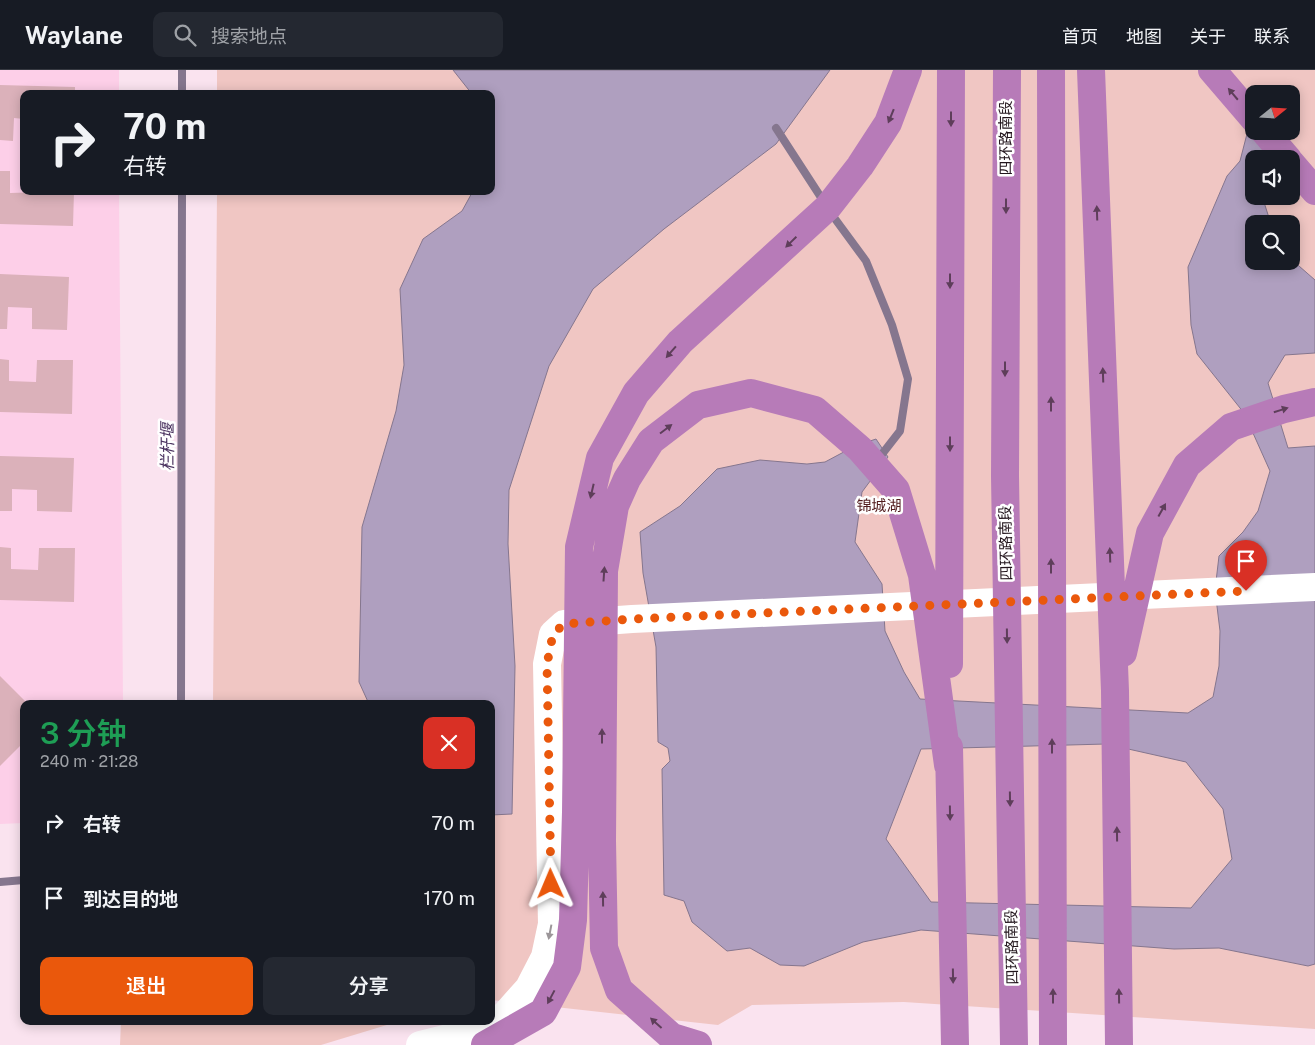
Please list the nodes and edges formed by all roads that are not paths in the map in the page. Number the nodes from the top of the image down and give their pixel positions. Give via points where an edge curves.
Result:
1 (908, 70) edge
2 (951, 70) edge
3 (1006, 70) edge
4 (1051, 70) edge
5 (1091, 70) edge
6 (1212, 70) edge
7 (1245, 108) edge
8 (1272, 140) edge
9 (1280, 150) edge
10 (1300, 174) edge
11 (1315, 191) edge
12 (1315, 402) edge
13 (1315, 587) edge
14 (1115, 691) junction
15 (948, 765) junction
16 (495, 1020) edge
17 (484, 1025) edge
18 (420, 1045) edge
19 (485, 1045) edge
20 (698, 1045) edge
21 (954, 1045) edge
22 (1014, 1045) edge
23 (1053, 1045) edge
24 (1119, 1045) edge

1 -> 19 highway via 888,123 828,207 680,342 636,393 600,458 579,547 576,812 567,966 543,1012
2 -> 15 highway
3 -> 22 highway, 四环路南段 via 1005,476
23 -> 4 highway
14 -> 5 highway
7 -> 6 highway
8 - 9 highway
10 - 11 highway
14 -> 12 highway via 1150,533 1186,465 1231,427 1284,408
13 -> 16 street via 564,624 553,634 547,664 552,924 545,957 529,988 504,1016
24 -> 14 highway
20 -> 15 highway via 672,1037 619,990 604,948 604,571 615,506 650,441 698,405 750,394 815,410 860,449 896,490 922,575
15 -> 21 highway
17 -> 18 street via 464,1034

